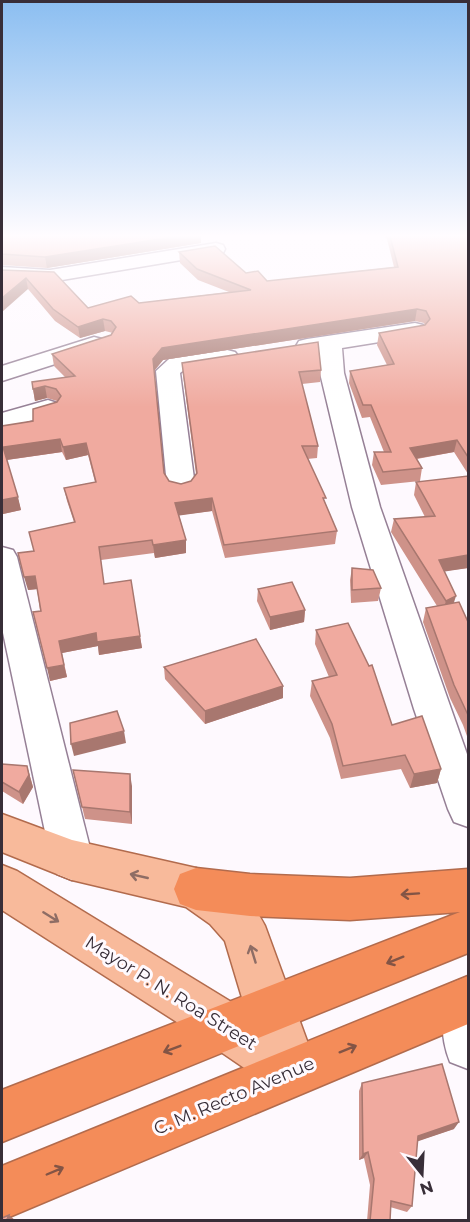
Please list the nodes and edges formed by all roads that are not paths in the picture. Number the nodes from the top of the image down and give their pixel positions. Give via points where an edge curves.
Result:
1 (415, 330) edge
2 (104, 340) edge
3 (330, 343) junction
4 (283, 349) edge
5 (247, 354) edge
6 (2, 374) edge
7 (48, 408) edge
8 (2, 421) edge
9 (181, 486) edge
10 (2, 557) edge
11 (468, 809) edge
12 (2, 833) edge
13 (72, 861) junction
14 (2, 886) edge
15 (196, 889) junction
16 (468, 890) edge
17 (468, 931) edge
18 (468, 1015) edge
19 (248, 1019) junction
20 (293, 1071) junction
21 (2, 1116) edge
22 (2, 1194) edge

1 - 3 street
2 - 6 street
3 - 4 street
3 - 11 street via 332,373 366,507
5 - 9 street via 177,364 168,371
7 - 8 street
10 - 13 street
12 - 13 main road
15 -> 13 main road
14 -> 19 main road, Mayor P. N. Roa Street via 200,1009
16 -> 15 highway via 350,899
19 -> 15 main road via 249,942 241,925 226,909
17 -> 19 highway
20 -> 18 highway, C. M. Recto Avenue
19 - 20 main road, Mayor P. N. Roa Street
19 -> 21 highway
22 -> 20 highway, C. M. Recto Avenue

